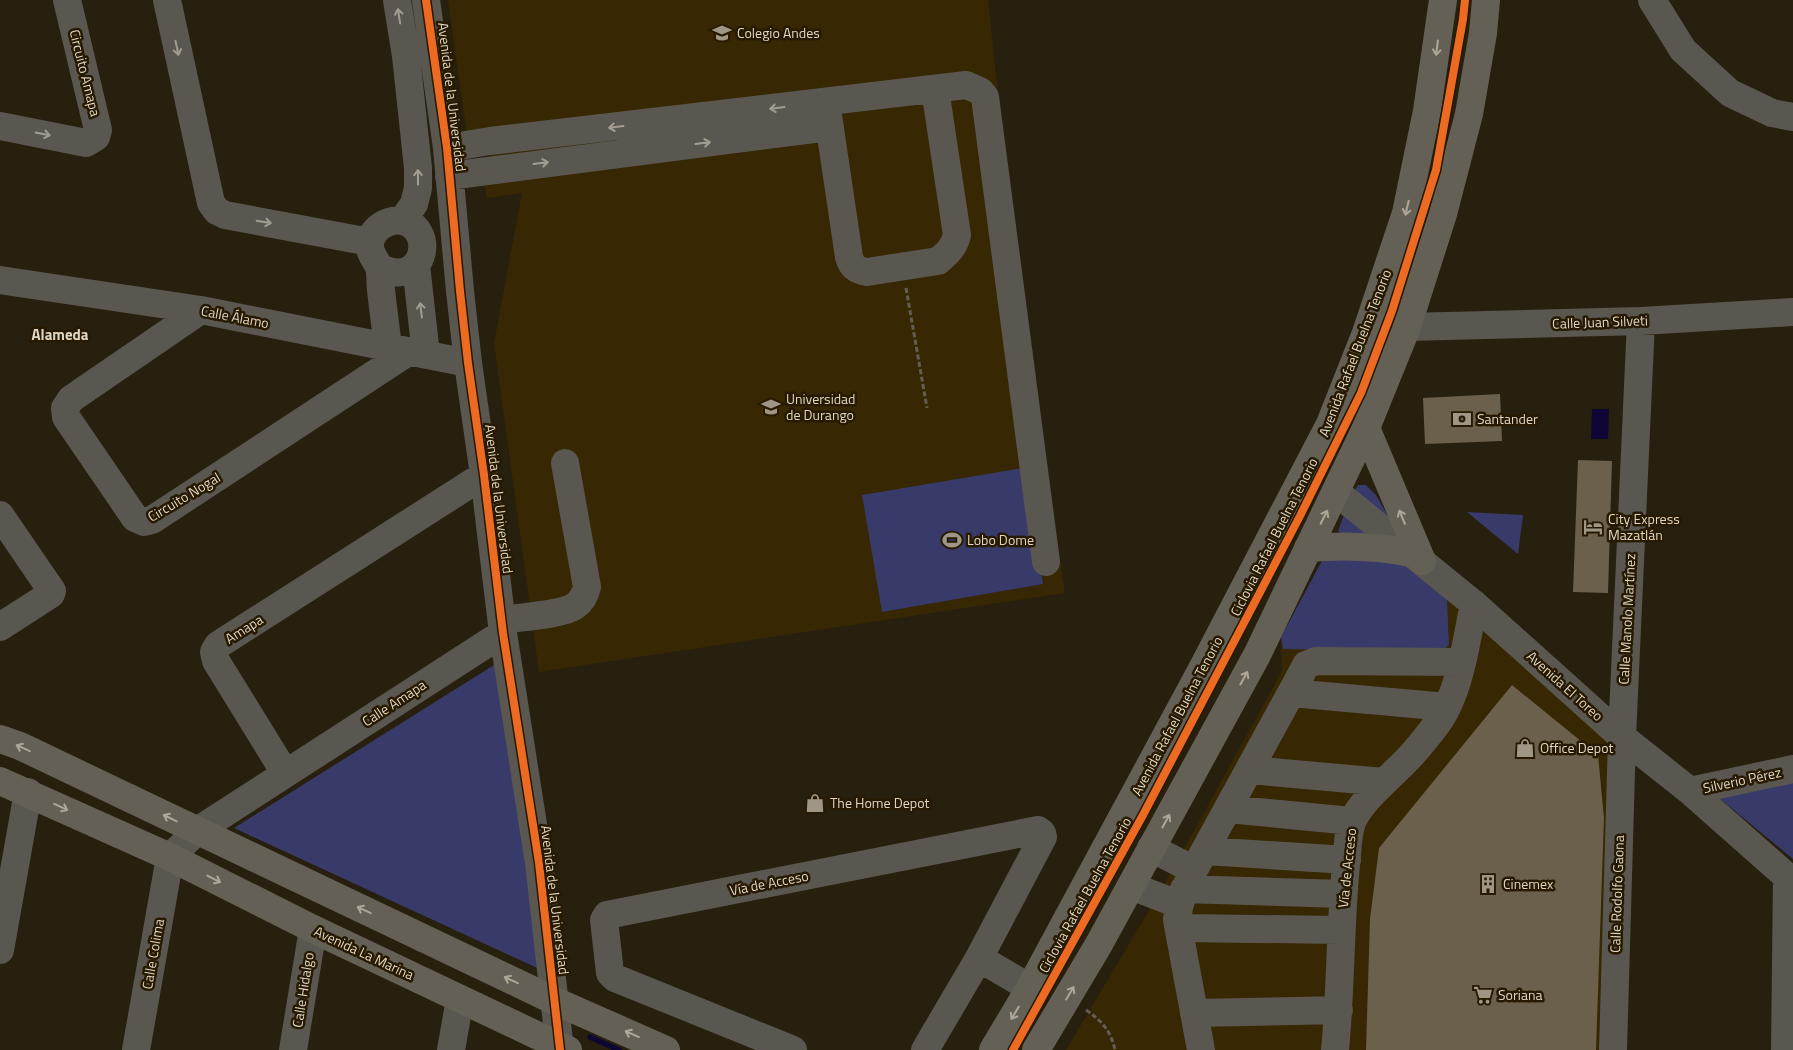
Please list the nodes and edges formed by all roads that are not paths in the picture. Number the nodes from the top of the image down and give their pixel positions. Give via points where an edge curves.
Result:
1 (67, 0) edge
2 (167, 0) edge
3 (397, 0) edge
4 (426, 0) edge
5 (1444, 0) edge
6 (1486, 0) edge
7 (1652, 0) edge
8 (935, 89) junction
9 (828, 115) junction
10 (1793, 116) edge
11 (0, 126) edge
12 (447, 148) junction
13 (450, 176) junction
14 (402, 221) junction
15 (370, 242) junction
16 (416, 265) junction
17 (378, 267) junction
18 (0, 280) edge
19 (201, 310) junction
20 (1793, 312) edge
21 (1641, 321) junction
22 (1407, 327) junction
23 (408, 351) junction
24 (468, 363) junction
25 (1366, 428) junction
26 (565, 462) dead end
27 (1307, 471) junction
28 (484, 475) junction
29 (1336, 492) junction
30 (0, 515) edge
31 (1308, 548) junction
32 (1416, 557) junction
33 (1046, 562) dead end
34 (1474, 604) junction
35 (503, 626) junction
36 (0, 628) edge
37 (1461, 662) junction
38 (1291, 693) junction
39 (1447, 707) junction
40 (1622, 737) junction
41 (0, 739) edge
42 (1793, 769) edge
43 (1249, 770) junction
44 (285, 773) junction
45 (0, 781) edge
46 (1384, 782) junction
47 (28, 792) junction
48 (1690, 792) junction
49 (1228, 809) junction
50 (1352, 821) junction
51 (198, 831) junction
52 (1151, 848) junction
53 (170, 858) junction
54 (1347, 860) junction
55 (1790, 879) edge
56 (1131, 886) junction
57 (1188, 889) junction
58 (1343, 894) junction
59 (313, 929) junction
60 (1341, 930) junction
61 (0, 950) edge
62 (979, 958) junction
63 (1030, 988) junction
64 (460, 999) junction
65 (555, 1001) junction
66 (1339, 1010) junction
67 (1194, 1013) junction
68 (562, 1049) edge
69 (136, 1050) edge
70 (293, 1050) edge
71 (451, 1050) edge
72 (666, 1050) edge
73 (790, 1050) edge
74 (925, 1050) edge
75 (993, 1050) edge
76 (1036, 1050) edge
77 (1201, 1050) edge
78 (1335, 1050) edge
79 (1613, 1050) edge
80 (1786, 1050) edge

11 -> 1 street, Circuito Amapa via 86,143 96,137 98,130
2 -> 15 street via 211,203 217,211
14 -> 3 street via 414,204 418,168
4 - 12 street, Avenida de la Universidad
5 -> 27 main road, Avenida Rafael Buelna Tenorio via 1427,112 1406,213 1362,342 1330,424
6 - 22 main road via 1469,114 1443,214
7 - 10 street via 1683,50 1730,92 1772,113
8 - 9 street
8 - 9 street via 958,235 955,245 938,261 867,272 857,270 851,264
8 - 33 street via 966,85 980,91 985,98
9 -> 12 street via 490,141
13 -> 9 street
12 - 13 street, Avenida de la Universidad
13 - 24 street, Avenida de la Universidad
14 - 15 street via 388,222 376,230
14 - 16 street via 414,227 422,239 422,252
15 - 17 street via 371,256
16 - 17 street via 404,272 391,273
23 -> 16 street
17 - 23 street
18 - 19 street, Calle Álamo
19 - 23 street, Calle Álamo
19 - 23 street, Circuito Nogal via 71,399 65,408 66,417 135,518 144,522 152,520
20 - 21 street, Calle Juan Silveti
21 - 22 street, Calle Juan Silveti
21 - 40 street, Calle Manolo Martínez
22 - 25 main road
23 - 24 street, Calle Álamo
24 - 28 street, Avenida de la Universidad
25 - 29 main road
32 -> 25 main road
26 - 35 street via 587,587 584,598 575,607 564,611
27 - 29 main road
27 - 63 main road, Avenida Rafael Buelna Tenorio
28 - 35 street, Avenida de la Universidad
28 - 44 street, Amapa via 218,644 214,652 216,661
31 -> 29 main road
29 - 32 street, Avenida El Toreo
30 - 36 street via 52,591
31 - 32 main road via 1339,545 1386,548
52 -> 31 main road via 1257,655
32 - 34 street, Avenida El Toreo
34 - 37 street, Vía de Acceso
34 - 40 street, Avenida El Toreo
35 - 44 street, Calle Amapa
35 - 65 street, Avenida de la Universidad via 539,863
37 - 38 street via 1316,661 1306,665
37 - 39 street, Vía de Acceso
38 - 39 street
38 - 43 street
39 - 46 street, Vía de Acceso via 1416,751
40 - 48 street, Avenida El Toreo
40 - 79 street, Calle Rodolfo Gaona
51 -> 41 main road
42 - 48 street, Silverio Pérez
43 - 46 street
43 - 49 street
44 - 51 street
45 - 47 main road, Avenida La Marina
46 - 50 street, Vía de Acceso
47 -> 53 main road, Avenida La Marina
47 - 61 street
48 - 55 street, Avenida El Toreo
49 - 50 street
49 - 57 street
50 - 54 street, Vía de Acceso
51 - 53 street
65 -> 51 main road
52 - 56 main road
52 - 57 street
53 -> 59 main road, Avenida La Marina
53 - 69 street, Calle Colima
54 - 57 street
54 - 58 street, Vía de Acceso
55 - 80 street
56 - 57 street
76 -> 56 main road
57 - 58 street
57 - 60 street
57 - 67 street
58 - 60 street, Vía de Acceso
59 - 64 main road, Avenida La Marina
59 - 70 street, Calle Hidalgo
60 - 66 street, Vía de Acceso
62 - 63 street
62 - 73 street, Vía de Acceso via 1042,837 1038,830 605,917 610,973 615,978
62 - 74 street, Vía de Acceso
63 -> 75 main road, Avenida Rafael Buelna Tenorio
64 - 68 main road, Avenida La Marina
64 - 71 street
65 - 68 street, Avenida La Marina
72 -> 65 main road
66 - 67 street
66 - 78 street, Vía de Acceso
67 - 77 street

